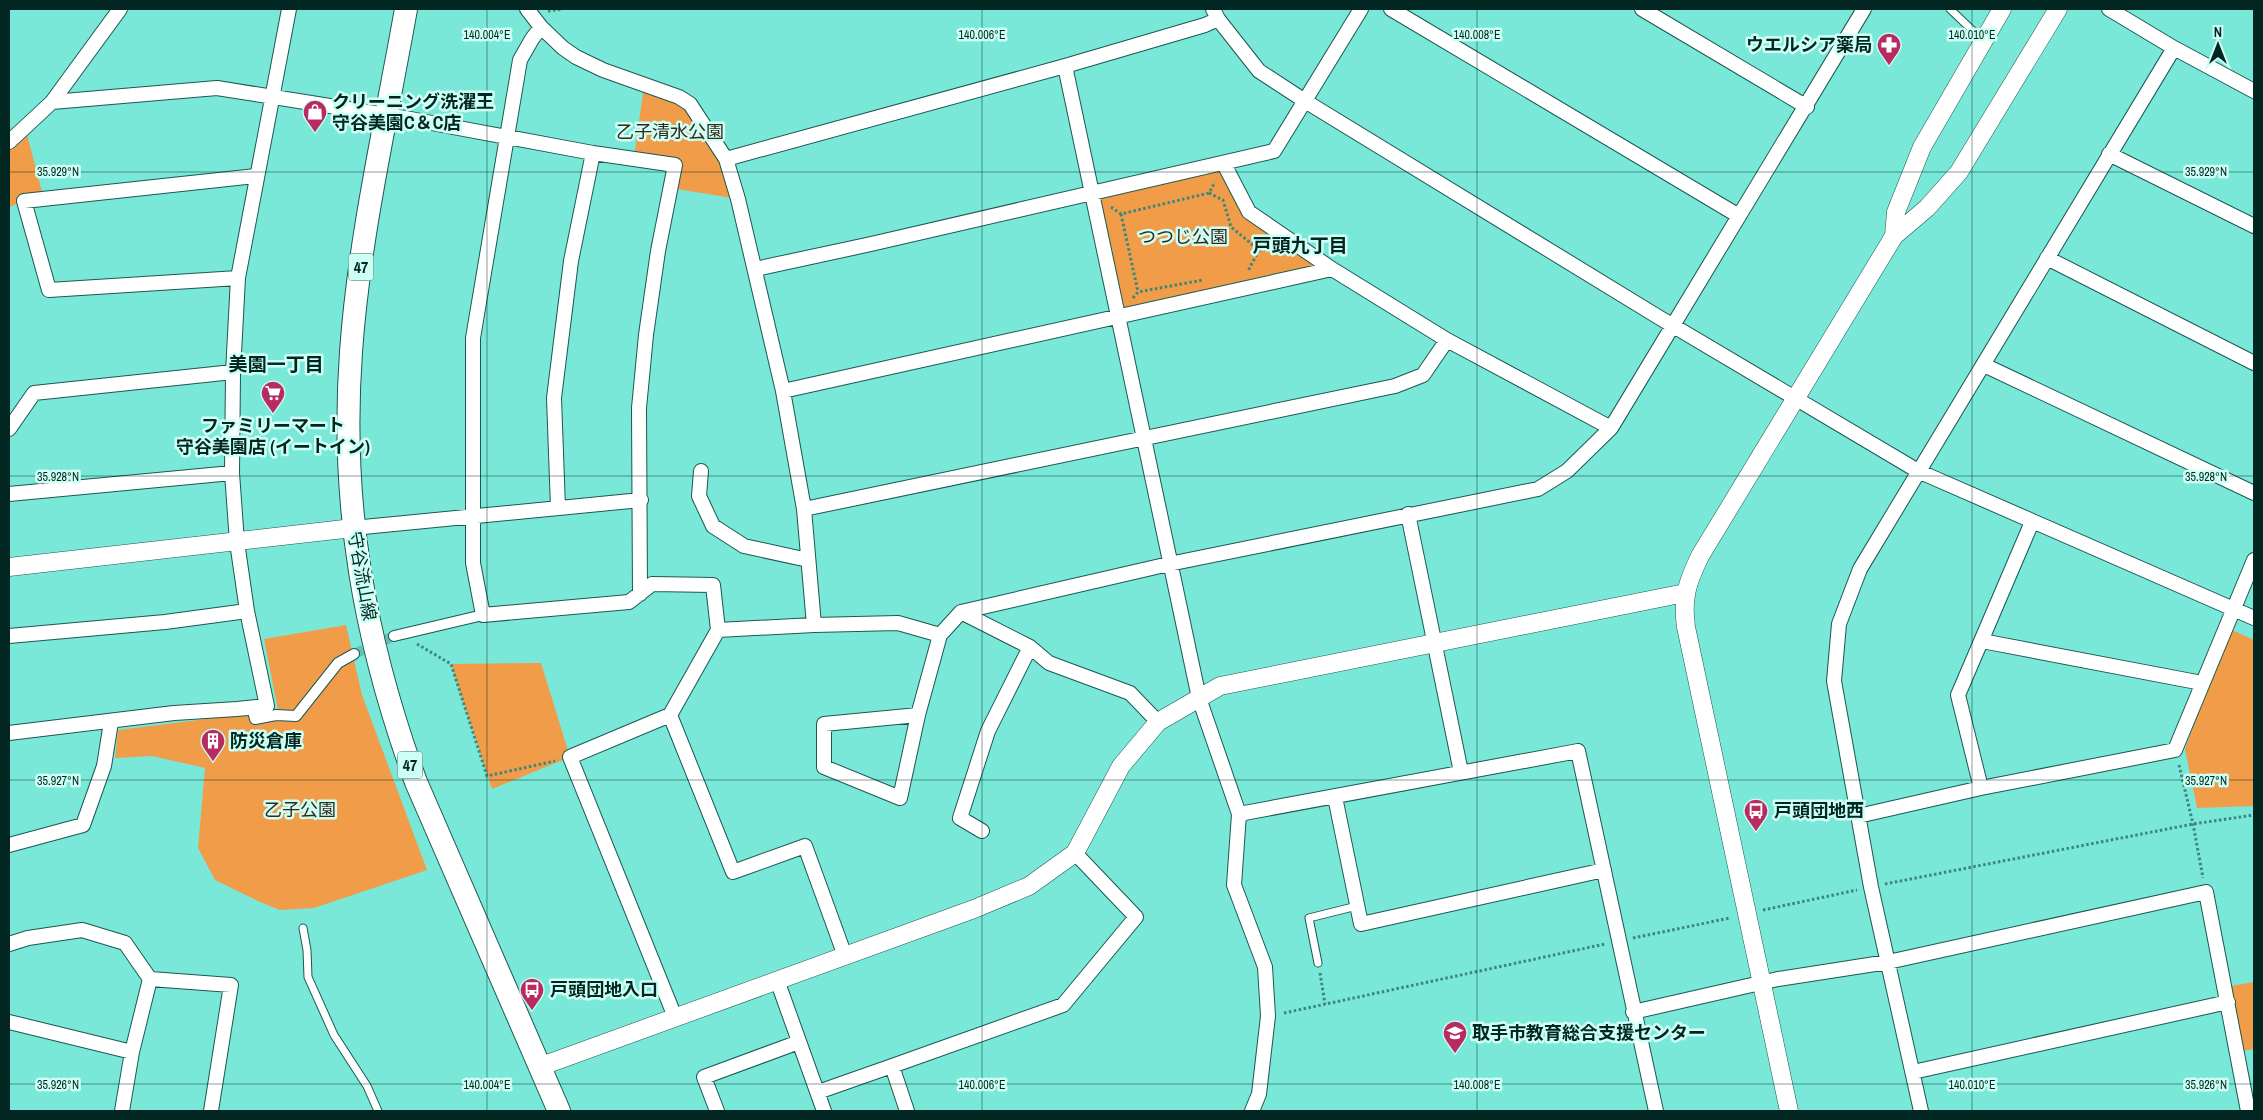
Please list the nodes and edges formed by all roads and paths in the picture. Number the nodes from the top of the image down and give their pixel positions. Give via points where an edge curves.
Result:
1 (120, 9) edge
2 (289, 9) edge
3 (406, 9) edge
4 (527, 9) edge
5 (1361, 9) edge
6 (1392, 9) edge
7 (1642, 9) edge
8 (1864, 9) edge
9 (1950, 9) edge
10 (2002, 9) edge
11 (2058, 9) edge
12 (2108, 9) edge
13 (1215, 14) edge
14 (541, 27) junction
15 (1985, 38) junction
16 (2174, 48) junction
17 (1065, 66) junction
18 (2254, 91) edge
19 (273, 96) junction
20 (1305, 101) junction
21 (52, 102) junction
22 (1807, 107) junction
23 (387, 115) junction
24 (507, 136) junction
25 (9, 142) edge
26 (593, 153) junction
27 (2109, 154) junction
28 (726, 159) junction
29 (1224, 164) junction
30 (256, 176) junction
31 (1092, 193) junction
32 (1209, 193) junction
33 (1121, 214) junction
34 (1739, 216) junction
35 (2254, 226) edge
36 (1894, 236) junction
37 (2047, 258) junction
38 (755, 269) junction
39 (1332, 269) junction
40 (1240, 273) dead end
41 (238, 278) junction
42 (1212, 278) dead end
43 (1138, 292) junction
44 (1118, 316) junction
45 (1673, 326) junction
46 (1447, 340) junction
47 (2254, 363) edge
48 (1984, 365) junction
49 (233, 372) junction
50 (783, 391) junction
51 (1796, 398) junction
52 (1611, 428) junction
53 (9, 429) edge
54 (1144, 437) junction
55 (701, 471) dead end
56 (1918, 471) junction
57 (232, 472) junction
58 (2254, 493) edge
59 (9, 494) edge
60 (641, 500) junction
61 (558, 508) junction
62 (804, 509) junction
63 (1408, 514) junction
64 (473, 517) junction
65 (2032, 522) junction
66 (353, 528) junction
67 (237, 542) junction
68 (808, 560) junction
69 (2254, 560) edge
70 (1169, 564) junction
71 (9, 566) edge
72 (1685, 593) junction
73 (640, 594) junction
74 (2234, 609) junction
75 (247, 611) junction
76 (961, 612) junction
77 (483, 615) junction
78 (2254, 618) edge
79 (814, 625) junction
80 (718, 630) junction
81 (409, 631) junction
82 (940, 635) junction
83 (9, 636) edge
84 (394, 636) tunnel mouth
85 (1982, 641) junction
86 (1434, 645) junction
87 (1030, 647) junction
88 (364, 654) junction
89 (2202, 683) junction
90 (1199, 698) junction
91 (252, 707) junction
92 (670, 715) junction
93 (918, 715) junction
94 (111, 722) junction
95 (1158, 722) junction
96 (9, 733) edge
97 (2175, 750) junction
98 (570, 757) junction
99 (1461, 772) junction
100 (1981, 788) junction
101 (1334, 797) junction
102 (1239, 814) junction
103 (1858, 816) junction
104 (982, 831) dead end
105 (9, 845) edge
106 (1075, 853) junction
107 (1604, 870) junction
108 (2206, 892) junction
109 (1357, 906) junction
110 (1747, 914) junction
111 (303, 928) dead end
112 (1619, 942) junction
113 (9, 944) edge
114 (845, 956) junction
115 (1888, 962) junction
116 (1318, 963) joint
117 (150, 979) junction
118 (777, 980) junction
119 (1761, 983) junction
120 (2228, 1002) junction
121 (1325, 1004) junction
122 (1633, 1012) junction
123 (1268, 1016) junction
124 (675, 1017) junction
125 (9, 1022) edge
126 (799, 1042) junction
127 (132, 1052) junction
128 (539, 1066) junction
129 (892, 1066) junction
130 (1913, 1072) junction
131 (818, 1092) junction
132 (122, 1111) edge
133 (211, 1111) edge
134 (378, 1111) edge
135 (559, 1111) edge
136 (718, 1111) edge
137 (824, 1111) edge
138 (907, 1111) edge
139 (1252, 1111) edge
140 (1656, 1111) edge
141 (1789, 1111) edge
142 (1922, 1111) edge
143 (2248, 1111) edge

1 - 21 street
2 - 19 street
3 - 23 main road, 守谷流山線 / 47
4 - 14 street
5 - 20 street
6 - 34 street
7 - 22 street
8 - 22 street
9 - 15 lane
10 - 15 street
11 - 36 street via 1959,172 1927,208
12 - 16 street
13 - 17 street via 1205,25
13 - 20 street via 1259,71
14 - 24 street via 520,60
14 - 28 street via 576,57 690,104
15 - 36 street via 1922,146 1896,212
16 - 18 street
16 - 27 street
17 - 28 street
17 - 31 street
19 - 21 street via 217,88
19 - 23 street
19 - 30 street
20 - 29 street via 1274,151
20 - 45 street
21 - 25 street
22 - 34 street
23 - 24 street
23 - 66 main road, 守谷流山線 / 47 via 365,241 351,352 349,452
24 - 26 street
24 - 64 street via 473,338
26 - 60 street via 675,165 646,335 640,408
26 - 61 street via 571,260 554,398
27 - 35 street
27 - 37 street
28 - 38 street
29 - 31 street
29 - 32 path
29 - 39 street via 1249,212
30 - 41 street
30 - 41 street via 24,201 49,290
31 - 33 path
31 - 38 street
31 - 44 street
32 - 33 path
32 - 40 path via 1223,200 1231,227 1259,250 1249,271
33 - 43 path
34 - 45 street
36 - 51 street
37 - 47 street
37 - 48 street
38 - 50 street
39 - 44 street
39 - 46 street
41 - 49 street
42 - 43 path
43 - 44 path
44 - 50 street
44 - 54 street
45 - 51 street
45 - 52 street
46 - 52 street
46 - 54 street via 1423,375 1395,386
48 - 56 street
48 - 58 street
49 - 53 street via 34,394
49 - 57 street
50 - 62 street
51 - 56 street
51 - 72 street via 1700,556
52 - 63 street via 1567,471 1538,489
54 - 62 street
54 - 70 street
55 - 68 street via 699,496 713,526 744,546
56 - 65 street
56 - 103 street via 1860,569 1839,624 1834,681
57 - 59 street
57 - 67 street
60 - 61 street
60 - 73 street
61 - 64 street
62 - 68 street
63 - 70 street
63 - 86 street
64 - 66 street
64 - 77 street via 474,563
65 - 74 street
65 - 85 street
66 - 67 street
66 - 88 main road, 守谷流山線 / 47
67 - 71 street
67 - 75 street
68 - 79 street
69 - 74 street
70 - 76 street
70 - 90 street
72 - 86 street
72 - 110 street via 1686,627
73 - 77 street via 629,602
73 - 80 street via 652,584 713,585
74 - 78 street
74 - 89 street
75 - 83 street
75 - 91 street via 267,706
76 - 82 street
76 - 87 street
77 - 81 street
79 - 80 street
79 - 82 street via 898,623
80 - 92 street
81 - 84 street
81 - 98 path via 414,643 451,664 487,776
82 - 93 street
85 - 89 street
85 - 100 street via 1958,694
86 - 90 street via 1220,686
86 - 99 street
87 - 95 street via 1049,663 1130,693
87 - 104 street via 988,731 960,818
88 - 91 street via 338,663 296,716 276,715 255,720
88 - 128 main road, 守谷流山線 / 47
89 - 97 street
90 - 95 street
90 - 102 street
91 - 94 street
92 - 98 street
92 - 114 street via 733,872 805,846
93 - 93 street via 900,798 824,767 824,724
94 - 96 street
94 - 105 street via 104,766 83,825
95 - 106 street via 1121,766
97 - 100 street
97 - 108 path
98 - 124 street
99 - 101 street
99 - 107 street via 1578,750
100 - 103 street
101 - 102 street
101 - 109 street
102 - 123 street via 1234,885 1264,967
103 - 115 street
106 - 114 street via 1029,886
106 - 129 street via 1136,917 1063,1005
107 - 109 street via 1360,924
107 - 112 street
108 - 115 street
108 - 120 street
109 - 116 lane via 1309,918
110 - 112 path
110 - 119 street
111 - 134 lane via 308,977 334,1035 367,1086
112 - 121 path
112 - 122 street
113 - 117 street via 82,930 125,943
114 - 118 street
115 - 119 street
115 - 130 street
116 - 121 path
117 - 127 street
117 - 133 street via 231,985
118 - 124 street
118 - 126 street
119 - 122 street
119 - 141 street
120 - 130 street
120 - 143 street
121 - 123 path
122 - 140 street
123 - 139 street via 1259,1094
124 - 128 street
125 - 127 street
126 - 131 street
126 - 136 street via 704,1077
127 - 132 street
128 - 135 main road, 守谷流山線 / 47
129 - 131 street
129 - 138 street
130 - 142 street
131 - 137 street

